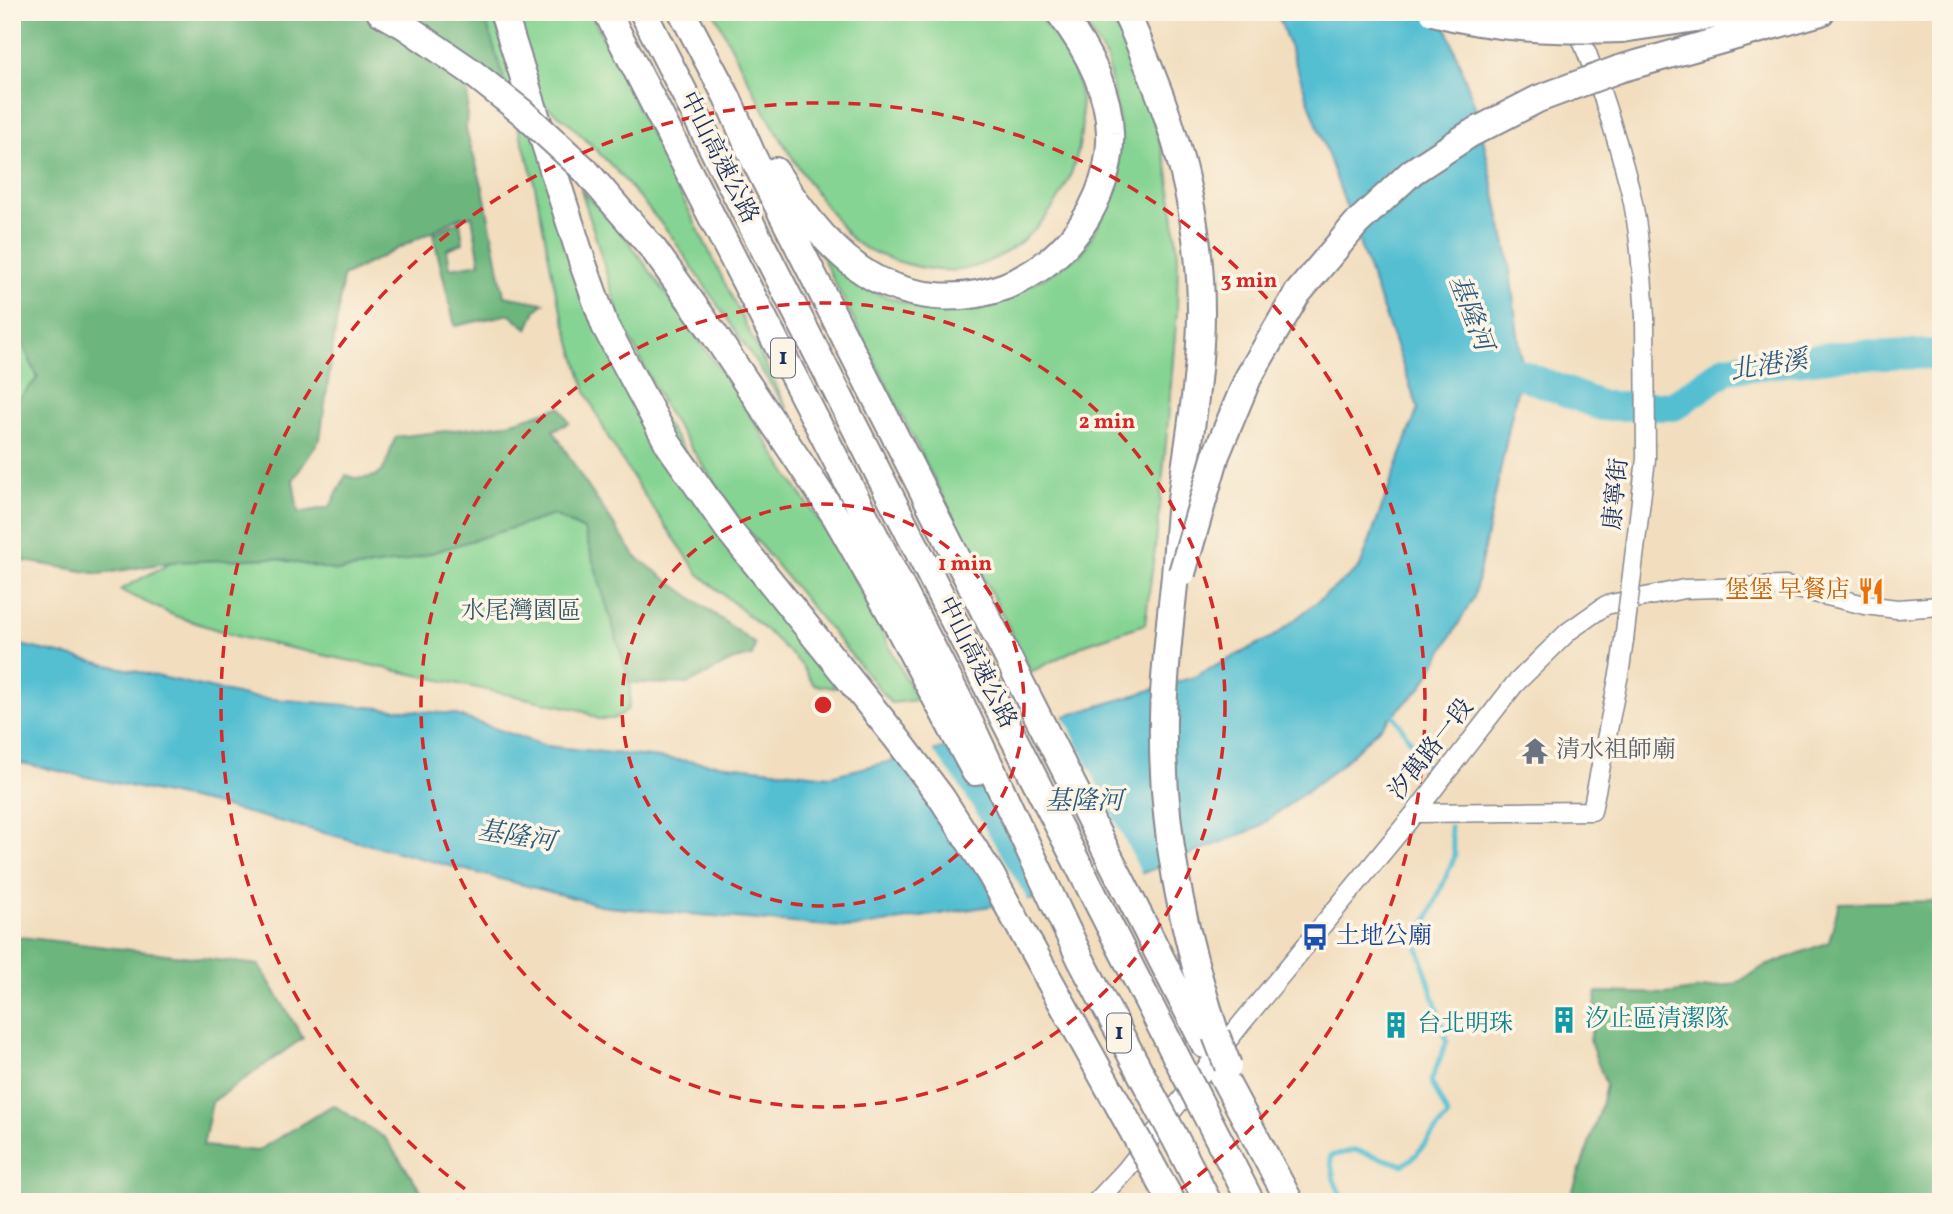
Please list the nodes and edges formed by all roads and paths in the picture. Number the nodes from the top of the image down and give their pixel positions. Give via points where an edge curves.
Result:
1 (380, 12) edge
2 (503, 12) edge
3 (607, 12) edge
4 (643, 12) edge
5 (682, 12) edge
6 (1059, 12) edge
7 (1125, 12) edge
8 (1433, 12) edge
9 (1570, 12) edge
10 (1737, 12) edge
11 (1821, 12) edge
12 (727, 97) junction
13 (1941, 606) edge
14 (1170, 622) junction
15 (951, 708) junction
16 (1415, 813) junction
17 (1210, 1040) junction
18 (1096, 1202) edge
19 (1172, 1202) edge
20 (1208, 1202) edge
21 (1251, 1202) edge
22 (1290, 1202) edge

1 - 15 highway, bridge via 469,70 522,112 585,170 654,250 829,506
2 - 19 highway, bridge via 605,326 669,445 728,529 941,797 1026,937
3 - 15 highway, 中山高速公路 / 1
4 - 21 highway, 中山高速公路 / 1, bridge
5 - 12 highway
6 - 12 highway via 1076,34 1102,87 1111,133 1106,176 1091,212 1068,246 1041,269 982,294 938,296 913,291 876,278 834,248 786,188
7 - 14 highway via 1169,117 1188,185 1199,256 1201,314 1193,420
8 - 10 highway, bridge via 1461,20 1575,31
9 - 16 street, 康寧街, bridge via 1605,107 1639,238 1646,459 1620,669 1592,811
11 - 14 highway, bridge via 1619,69 1538,99 1470,134 1412,172 1356,223 1297,294 1248,378 1216,455
12 - 17 highway via 753,157 1141,921
13 - 16 street, 汐萬路一段 via 1897,609 1865,605 1785,586 1684,589 1606,605 1569,631 1514,685
14 - 17 highway via 1163,763 1171,856
15 - 20 highway, 1, bridge
16 - 18 street, 汐萬路一段
17 - 22 highway, bridge

